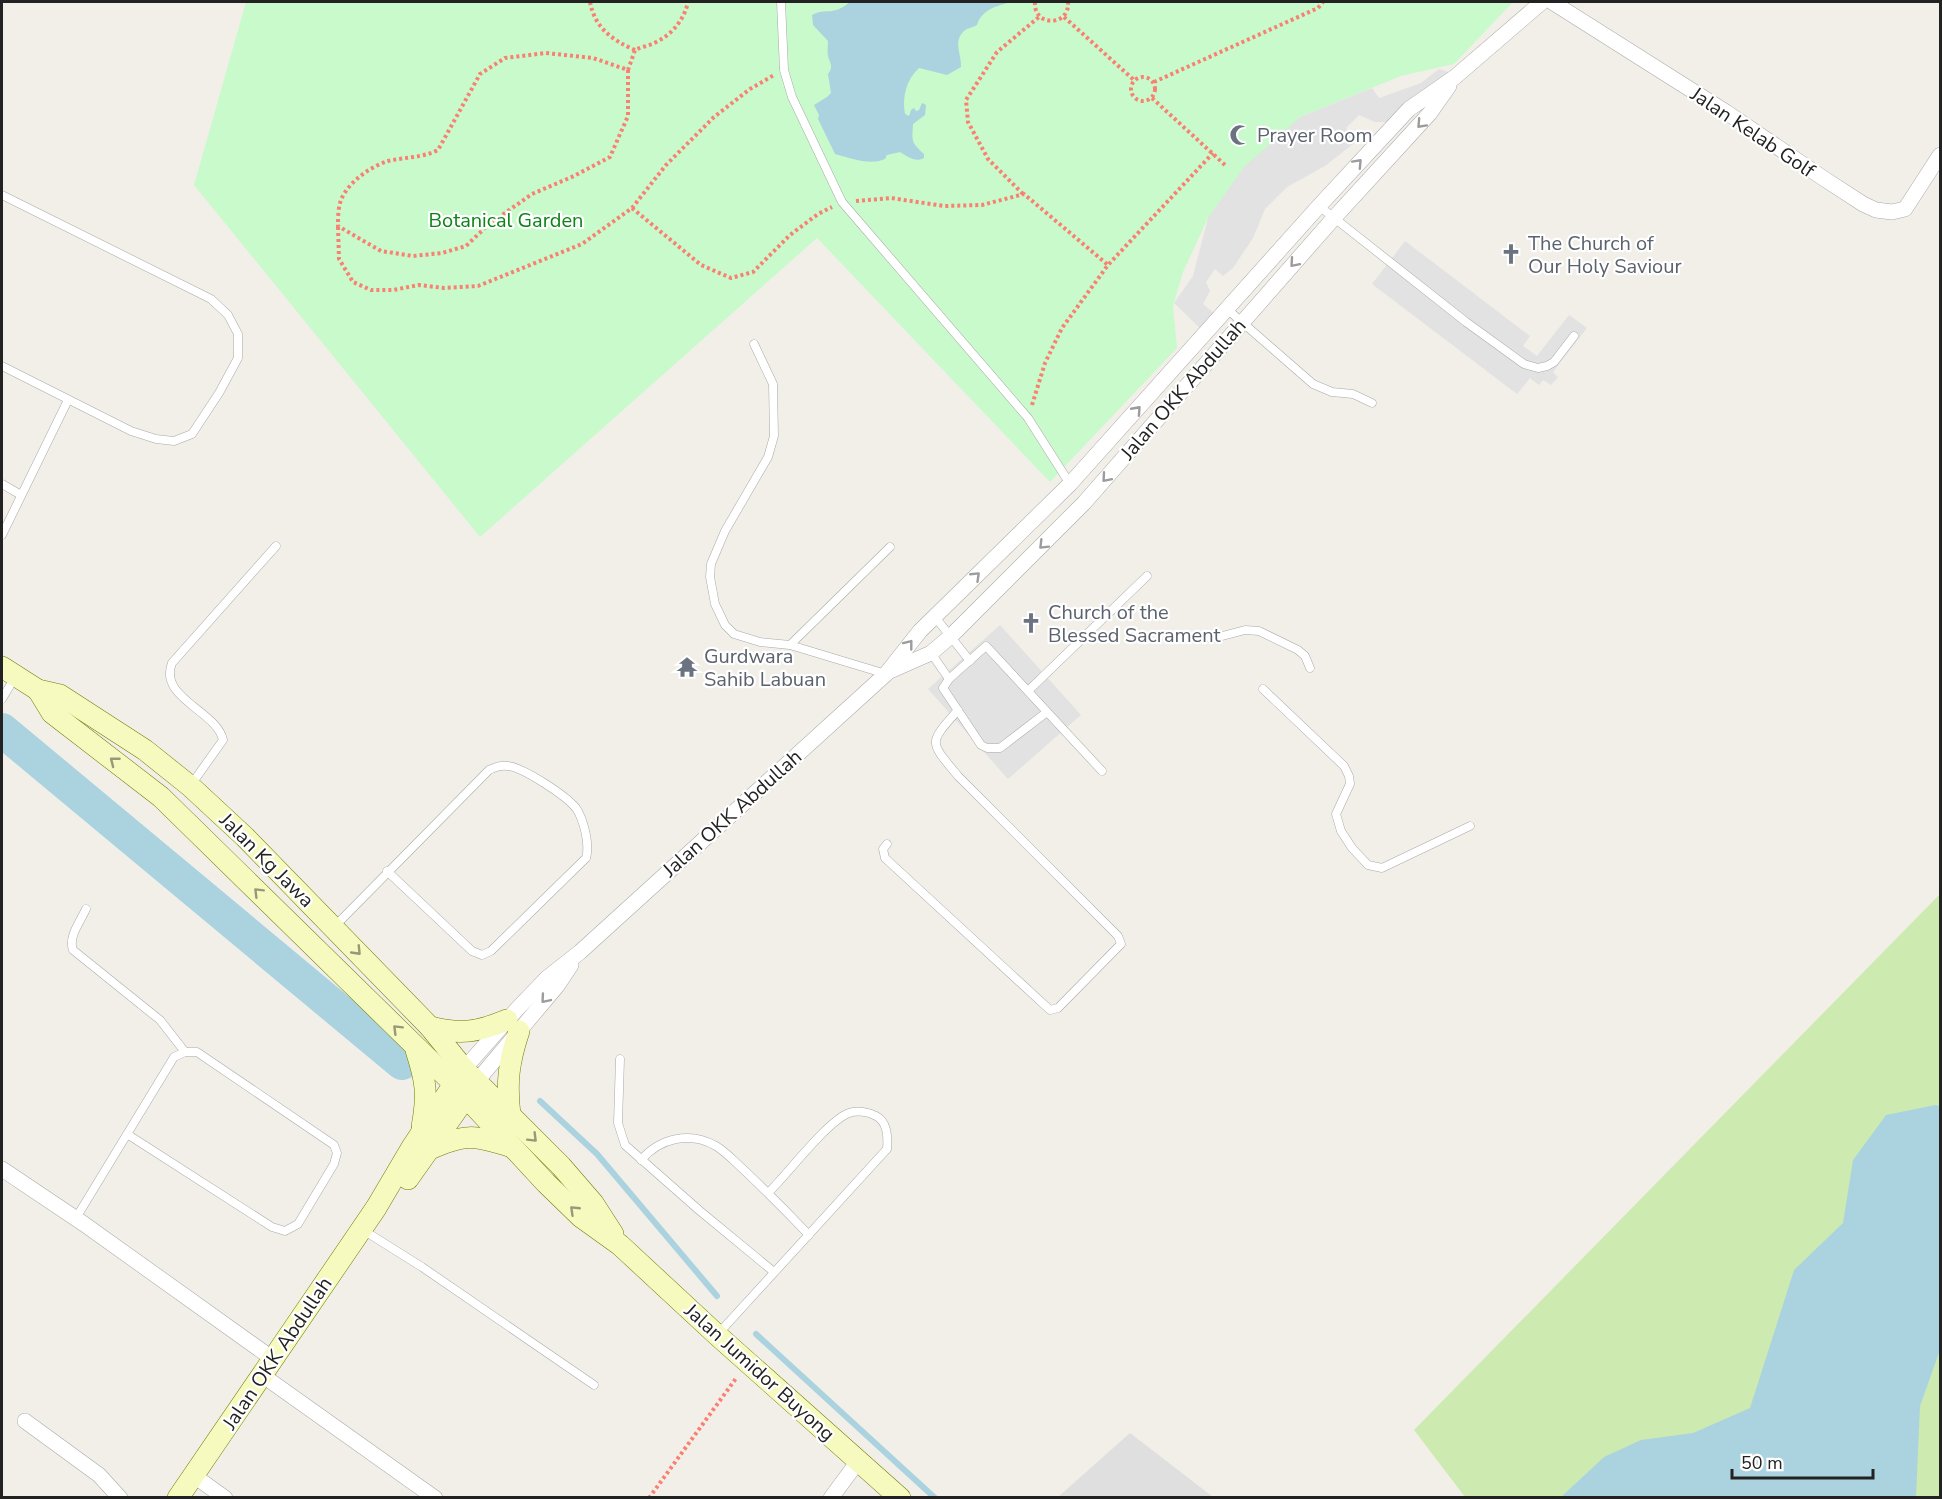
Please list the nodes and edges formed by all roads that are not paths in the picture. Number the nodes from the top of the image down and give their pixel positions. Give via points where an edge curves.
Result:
1 (781, 2) edge
2 (1542, 2) edge
3 (1552, 2) edge
4 (1455, 76) junction
5 (1941, 155) edge
6 (2, 195) edge
7 (1319, 206) junction
8 (1333, 219) junction
9 (1227, 309) junction
10 (1241, 323) junction
11 (1574, 336) dead end
12 (754, 344) dead end
13 (2, 366) edge
14 (68, 400) junction
15 (1372, 404) dead end
16 (2, 484) edge
17 (1070, 484) junction
18 (21, 495) junction
19 (2, 535) edge
20 (276, 546) dead end
21 (890, 546) dead end
22 (1147, 576) dead end
23 (935, 617) junction
24 (951, 636) junction
25 (1211, 639) dead end
26 (790, 645) junction
27 (931, 653) junction
28 (970, 661) junction
29 (1310, 668) dead end
30 (9, 672) edge
31 (886, 674) junction
32 (949, 679) junction
33 (1263, 689) dead end
34 (38, 690) junction
35 (1028, 691) junction
36 (2, 699) edge
37 (958, 710) junction
38 (1047, 712) junction
39 (1102, 771) dead end
40 (190, 786) junction
41 (1470, 826) dead end
42 (887, 844) dead end
43 (387, 871) junction
44 (86, 909) dead end
45 (334, 927) junction
46 (513, 1025) junction
47 (430, 1027) junction
48 (415, 1048) junction
49 (185, 1052) junction
50 (620, 1059) dead end
51 (465, 1083) junction
52 (510, 1114) junction
53 (127, 1134) junction
54 (424, 1142) junction
55 (513, 1147) junction
56 (641, 1160) junction
57 (2, 1169) edge
58 (768, 1192) junction
59 (76, 1218) junction
60 (362, 1229) junction
61 (809, 1235) junction
62 (620, 1245) junction
63 (774, 1272) junction
64 (717, 1335) junction
65 (268, 1367) junction
66 (594, 1385) dead end
67 (25, 1421) dead end
68 (858, 1461) junction
69 (193, 1476) junction
70 (120, 1497) edge
71 (178, 1497) edge
72 (225, 1497) edge
73 (435, 1497) edge
74 (831, 1497) edge
75 (900, 1497) edge

1 - 17 lane via 784,70 792,97 842,202 1028,418
2 - 4 street, Jalan OKK Abdullah
3 - 5 street, Jalan Kelab Golf via 1876,210 1905,209
7 -> 4 street, Jalan OKK Abdullah via 1409,109
4 -> 8 street, Jalan OKK Abdullah via 1430,113
6 - 14 lane via 211,299 228,315 238,334 238,358 219,393 192,434 174,441 131,431
7 - 8 lane
7 - 9 street, Jalan OKK Abdullah
8 -> 10 street, Jalan OKK Abdullah
8 - 11 lane via 1524,364 1538,368 1554,362
9 - 10 lane
17 -> 9 street, Jalan OKK Abdullah
10 - 15 lane via 1313,384 1332,392 1353,393
10 -> 24 street, Jalan OKK Abdullah via 1084,503
12 - 26 lane via 773,384 774,436 768,457 725,531 711,564 710,577 716,604 725,625 734,634
13 - 14 lane
14 - 18 lane
16 - 18 lane
23 -> 17 street, Jalan OKK Abdullah
18 - 19 lane
20 - 40 lane via 172,663 169,680 215,726 223,740
21 - 26 lane
22 - 35 lane
23 - 24 lane
31 -> 23 street, Jalan OKK Abdullah
24 - 27 street, Jalan OKK Abdullah
24 - 28 lane
25 - 29 lane via 1245,630 1259,631 1298,650
26 - 31 lane
27 - 31 street, Jalan OKK Abdullah
27 - 32 lane
28 - 32 lane
28 - 35 lane via 986,646
30 - 34 main road, Jalan Kg Jawa
30 - 36 lane
31 - 46 street, Jalan OKK Abdullah via 547,978
32 - 37 lane via 943,688
33 - 41 lane via 1344,766 1350,784 1336,814 1341,831 1368,865 1382,868
34 - 40 main road, Jalan Kg Jawa via 60,695 145,750
48 -> 34 main road, Jalan Kg Jawa via 160,797 52,713
35 - 38 lane
37 - 38 lane via 981,745 992,749 1000,748
37 - 42 lane via 935,738 942,756 1118,936 1121,944 1058,1008 1050,1010 885,858 883,849
38 - 39 lane
40 - 45 main road, Jalan Kg Jawa
43 - 43 lane via 489,770 500,765 511,766 550,786 576,809 588,842 586,858 491,951 482,955 472,951
43 - 45 lane
44 - 49 lane via 73,937 74,950 160,1020
45 -> 47 main road, Jalan Kg Jawa
46 - 47 main road via 452,1033
46 - 51 street, Jalan OKK Abdullah
46 - 52 main road via 507,1078
47 - 51 main road, Jalan Kg Jawa
48 - 51 main road, Jalan Kg Jawa
48 - 54 main road via 426,1084
49 - 53 lane via 174,1057
49 - 53 lane via 197,1052 334,1145 334,1164 298,1224 285,1231 272,1227
50 - 56 lane via 618,1123 625,1145
51 - 52 main road, Jalan Jumidor Buyong
51 - 54 main road, Jalan OKK Abdullah
51 - 55 main road, Jalan Jumidor Buyong
52 -> 62 main road, Jalan Jumidor Buyong via 593,1203
53 - 59 lane
54 - 55 main road via 476,1136
54 - 60 main road, Jalan OKK Abdullah via 391,1180
62 -> 55 main road, Jalan Jumidor Buyong via 581,1217
56 - 58 lane via 651,1149 674,1140 703,1140 726,1153
56 - 63 lane
57 - 59 street
58 - 61 lane
58 - 61 lane via 834,1123 849,1113 866,1112 879,1117 886,1128 887,1149
59 - 65 street
60 - 65 main road, Jalan OKK Abdullah
60 - 66 lane
61 - 63 lane
62 - 64 main road, Jalan Jumidor Buyong
63 - 64 lane
64 - 68 main road, Jalan Jumidor Buyong
65 - 69 main road, Jalan OKK Abdullah
65 - 73 street
67 - 70 street via 99,1475
68 - 74 street
68 - 75 main road, Jalan Jumidor Buyong
69 - 71 main road, Jalan OKK Abdullah
69 - 72 street

